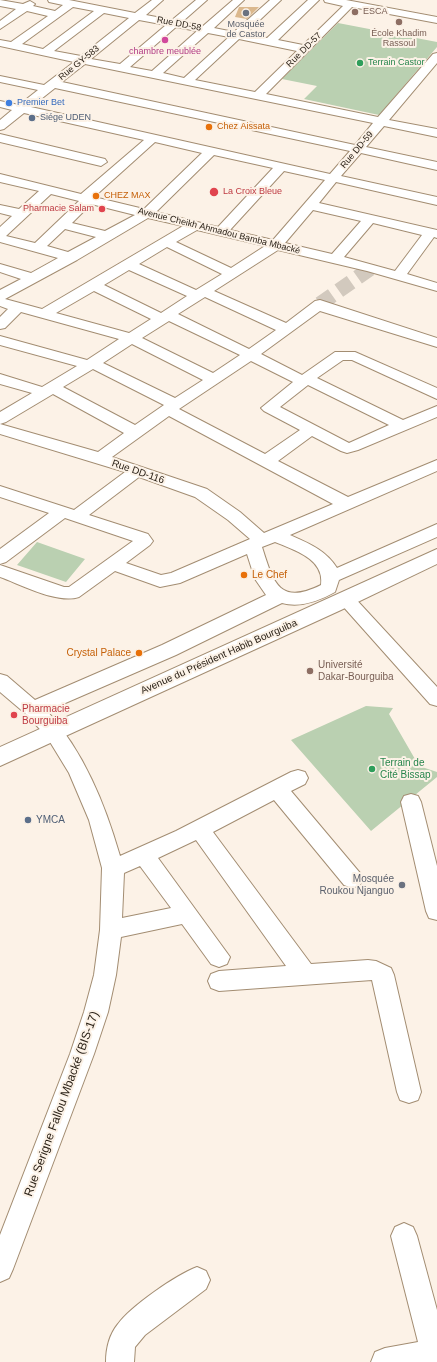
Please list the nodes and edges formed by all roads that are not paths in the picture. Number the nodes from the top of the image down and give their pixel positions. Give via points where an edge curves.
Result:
1 (36, 0) edge
2 (52, 0) edge
3 (158, 0) edge
4 (202, 0) edge
5 (239, 0) edge
6 (276, 0) edge
7 (314, 0) edge
8 (329, 0) edge
9 (391, 0) edge
10 (347, 2) edge
11 (0, 3) edge
12 (71, 4) junction
13 (105, 5) edge
14 (25, 8) junction
15 (148, 8) junction
16 (381, 9) junction
17 (56, 14) junction
18 (138, 16) junction
19 (437, 20) edge
20 (173, 23) junction
21 (0, 26) edge
22 (204, 30) junction
23 (238, 36) junction
24 (270, 42) junction
25 (0, 43) edge
26 (13, 46) junction
27 (305, 49) junction
28 (46, 52) junction
29 (437, 56) edge
30 (83, 60) junction
31 (122, 68) junction
32 (423, 72) junction
33 (437, 74) edge
34 (154, 75) junction
35 (0, 79) edge
36 (186, 81) junction
37 (50, 87) junction
38 (258, 96) junction
39 (0, 104) edge
40 (22, 109) junction
41 (381, 122) junction
42 (0, 126) edge
43 (437, 133) edge
44 (0, 138) edge
45 (153, 138) junction
46 (358, 149) junction
47 (211, 151) junction
48 (101, 162) dead end
49 (282, 166) junction
50 (437, 166) edge
51 (0, 178) edge
52 (333, 178) junction
53 (49, 189) junction
54 (87, 199) junction
55 (437, 200) edge
56 (310, 205) junction
57 (0, 209) edge
58 (147, 213) junction
59 (22, 214) junction
60 (370, 219) junction
61 (62, 224) junction
62 (195, 225) junction
63 (221, 231) junction
64 (0, 234) edge
65 (109, 236) junction
66 (432, 237) edge
67 (0, 238) edge
68 (166, 242) junction
69 (276, 245) junction
70 (38, 248) junction
71 (72, 257) junction
72 (335, 259) junction
73 (128, 264) junction
74 (0, 268) edge
75 (232, 273) junction
76 (398, 276) junction
77 (34, 278) junction
78 (93, 285) junction
79 (437, 287) edge
80 (201, 294) junction
81 (0, 296) edge
82 (0, 302) edge
83 (18, 307) junction
84 (44, 314) junction
85 (166, 317) junction
86 (0, 325) edge
87 (437, 326) edge
88 (286, 329) junction
89 (131, 338) junction
90 (0, 340) edge
91 (431, 341) edge
92 (250, 355) junction
93 (91, 364) junction
94 (0, 379) edge
95 (213, 379) junction
96 (304, 380) junction
97 (48, 390) junction
98 (437, 394) edge
99 (171, 407) junction
100 (437, 411) edge
101 (0, 419) edge
102 (401, 425) junction
103 (0, 429) edge
104 (311, 430) junction
105 (134, 432) junction
106 (100, 458) junction
107 (266, 462) junction
108 (437, 465) edge
109 (137, 471) junction
110 (0, 491) edge
111 (347, 504) junction
112 (68, 514) junction
113 (437, 530) edge
114 (263, 540) junction
115 (437, 556) edge
116 (0, 558) edge
117 (112, 564) junction
118 (0, 571) edge
119 (331, 576) junction
120 (280, 596) junction
121 (332, 599) junction
122 (0, 681) edge
123 (437, 699) edge
124 (33, 709) junction
125 (54, 732) junction
126 (0, 757) edge
127 (298, 778) dead end
128 (277, 789) junction
129 (411, 802) dead end
130 (199, 829) junction
131 (144, 855) junction
132 (113, 868) junction
133 (352, 880) dead end
134 (433, 880) edge
135 (437, 911) edge
136 (188, 914) junction
137 (111, 930) junction
138 (219, 957) dead end
139 (305, 974) junction
140 (219, 981) dead end
141 (409, 1092) dead end
142 (404, 1236) dead end
143 (0, 1269) edge
144 (197, 1280) dead end
145 (436, 1353) edge
146 (120, 1362) edge
147 (385, 1362) edge

1 - 14 street
2 - 12 street, Rue DD-58
3 - 15 street, Rue GY-583
4 - 20 street
5 - 22 street
6 - 23 street
7 - 24 street
8 - 10 street
9 - 16 street
10 - 16 street
10 - 27 street, Rue DD-57
11 - 14 street
12 - 13 street, Rue DD-58
12 - 17 street
13 - 15 street
13 - 18 street, Rue DD-58
13 - 28 street
14 - 17 street
14 - 21 street
15 - 18 street, Rue GY-583
16 - 19 street
17 - 26 street
18 - 20 street, Rue DD-58
18 - 30 street, Rue GY-583
20 - 22 street, Rue DD-58
20 - 31 street
22 - 23 street, Rue DD-58
22 - 34 street
23 - 24 street, Rue DD-58
23 - 36 street
24 - 27 street, Rue DD-58
25 - 26 street
26 - 28 street
27 - 38 street, Rue DD-57
28 - 30 street
29 - 32 street, Rue DD-59
30 - 31 street
30 - 37 street, Rue GY-583
31 - 34 street
32 - 33 street
32 - 41 street, Rue DD-59
34 - 36 street
35 - 37 street
36 - 38 street
37 - 40 street, Rue GY-583
37 - 46 street
38 - 41 street
39 - 40 street
40 - 42 street, Rue GY-583
40 - 45 street
41 - 43 street
41 - 46 street, Rue DD-59
44 - 48 street
45 - 47 street
45 - 54 street
46 - 50 street
46 - 52 street, Rue DD-59
47 - 49 street
47 - 58 street
49 - 52 street
49 - 63 street
51 - 53 street, Avenue Cheikh Ahmadou Bamba Mbacké
52 - 55 street
52 - 56 street, Rue DD-59
53 - 54 street, Avenue Cheikh Ahmadou Bamba Mbacké
53 - 59 street
54 - 58 street, Avenue Cheikh Ahmadou Bamba Mbacké
54 - 61 street
56 - 60 street
56 - 69 street, Rue DD-59
57 - 59 street
58 - 62 street, Avenue Cheikh Ahmadou Bamba Mbacké
58 - 65 street
59 - 64 street
60 - 66 street
60 - 72 street
61 - 65 street
61 - 70 street
62 - 63 street, Avenue Cheikh Ahmadou Bamba Mbacké
62 - 68 street
63 - 69 street, Avenue Cheikh Ahmadou Bamba Mbacké
65 - 71 street
66 - 76 street
67 - 70 street
68 - 73 street
68 - 75 street
69 - 72 street, Avenue Cheikh Ahmadou Bamba Mbacké
69 - 75 street, Rue DD-59
70 - 71 street
71 - 77 street
72 - 76 street, Avenue Cheikh Ahmadou Bamba Mbacké
73 - 78 street
73 - 80 street
74 - 77 street
75 - 80 street, Rue DD-59
76 - 79 street, Avenue Cheikh Ahmadou Bamba Mbacké
77 - 81 street
78 - 84 street
78 - 85 street
80 - 85 street, Rue DD-59
80 - 88 street
82 - 83 street
83 - 84 street
83 - 86 street
84 - 89 street
85 - 89 street, Rue DD-59
85 - 92 street
87 - 91 street
88 - 91 street via 319,305
88 - 92 street
89 - 93 street, Rue DD-59
89 - 95 street
90 - 93 street
92 - 95 street
92 - 96 street
93 - 97 street, Rue DD-59
93 - 99 street
94 - 97 street
95 - 99 street
96 - 98 street via 340,355 348,354
96 - 102 street
96 - 104 street via 269,408
97 - 101 street, Rue DD-59
97 - 105 street
99 - 105 street
99 - 107 street
100 - 102 street
102 - 104 street via 347,448
103 - 106 street, Rue DD-116
104 - 107 street
105 - 106 street
106 - 109 street, Rue DD-116
107 - 111 street
108 - 111 street
109 - 112 street
109 - 114 street, Rue DD-116 via 200,494 234,516
110 - 112 street
111 - 114 street
112 - 116 street
112 - 117 street via 142,538 142,544
113 - 119 street
114 - 117 street via 167,581
114 - 119 street via 315,554 326,564
114 - 120 street via 266,583
115 - 121 main road, Avenue du Président Habib Bourguiba
117 - 118 street via 73,594
119 - 121 street via 329,588
120 - 121 street
120 - 124 street via 169,650
121 - 123 street
121 - 125 main road, Avenue du Président Habib Bourguiba
122 - 124 street, Rue Serigne Fallou Mbacké (BIS-17)
124 - 125 street, Rue Serigne Fallou Mbacké (BIS-17)
125 - 126 main road, Avenue du Président Habib Bourguiba
125 - 132 street, Rue Serigne Fallou Mbacké (BIS-17) via 78,770 99,820
127 - 128 street
128 - 130 street
128 - 133 street
129 - 134 street
130 - 131 street
130 - 139 street
131 - 132 street
131 - 136 street
132 - 137 street, Rue Serigne Fallou Mbacké (BIS-17)
134 - 135 street
136 - 137 street
136 - 138 street
137 - 143 street, Rue Serigne Fallou Mbacké (BIS-17) via 105,975 96,1012
139 - 140 street
139 - 141 street via 368,970 383,975
142 - 145 street
144 - 146 street via 134,1326 123,1339
145 - 147 street

